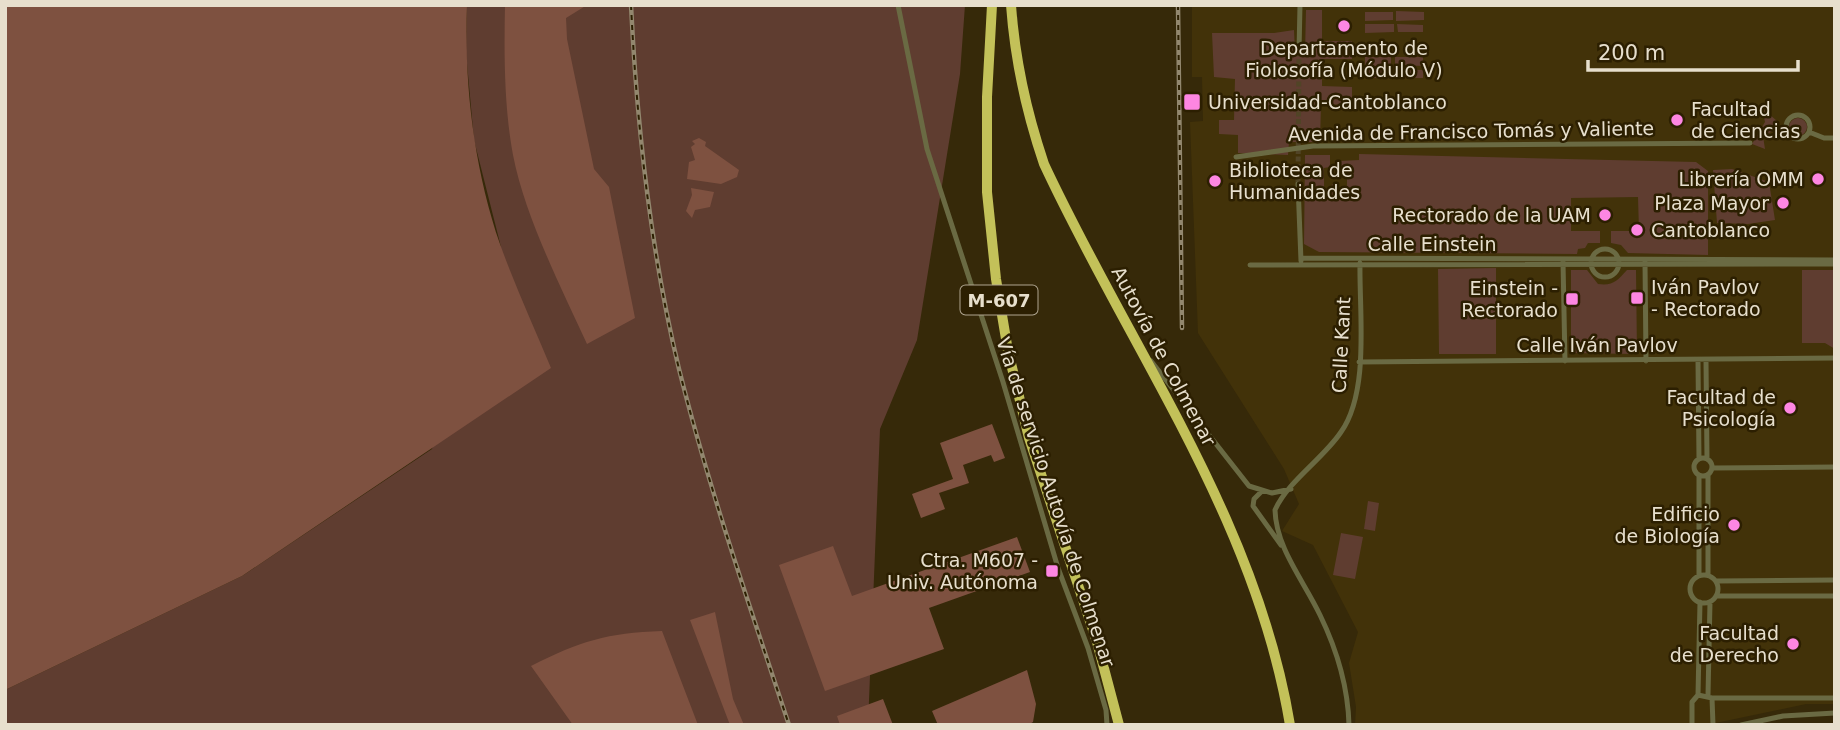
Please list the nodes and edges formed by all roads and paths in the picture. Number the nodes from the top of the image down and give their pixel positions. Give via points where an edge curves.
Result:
1 (898, 5) edge
2 (992, 5) edge
3 (1011, 5) edge
4 (1300, 5) edge
5 (1299, 51) tunnel mouth
6 (1809, 132) junction
7 (1835, 138) edge
8 (1750, 143) dead end
9 (1236, 158) dead end
10 (1298, 184) tunnel mouth
11 (1301, 261) junction
12 (1360, 262) junction
13 (1563, 262) junction
14 (1591, 262) junction
15 (1618, 262) junction
16 (1835, 262) edge
17 (1645, 263) junction
18 (1250, 265) dead end
19 (1143, 350) junction
20 (1835, 358) edge
21 (1565, 361) junction
22 (1646, 361) junction
23 (1698, 361) junction
24 (1706, 361) junction
25 (1359, 362) junction
26 (1699, 459) junction
27 (1707, 459) junction
28 (1835, 467) edge
29 (1713, 468) junction
30 (1699, 475) junction
31 (1708, 475) junction
32 (1291, 489) junction
33 (1262, 492) junction
34 (1272, 493) junction
35 (1276, 507) junction
36 (1261, 514) junction
37 (1289, 558) junction
38 (1699, 575) junction
39 (1708, 575) junction
40 (1716, 580) junction
41 (1835, 580) edge
42 (1716, 596) junction
43 (1835, 596) edge
44 (1700, 602) junction
45 (1710, 602) junction
46 (1698, 695) junction
47 (1710, 696) junction
48 (1835, 698) edge
49 (1835, 713) edge
50 (1118, 722) edge
51 (1107, 725) edge
52 (1290, 725) edge
53 (1349, 725) edge
54 (1692, 725) edge
55 (1713, 725) edge
56 (1741, 725) edge

1 - 51 street, Vía de servicio Autovía de Colmenar via 927,149 1058,568 1088,649
2 - 50 highway, M-607 via 988,192 1008,351 1029,438 1090,619
3 - 19 highway, Autovía de Colmenar via 1024,99 1044,163
4 - 5 street
6 - 6 street via 1810,124 1803,116 1791,117 1787,123 1787,131 1796,138
6 - 7 street
8 - 9 street, Avenida de Francisco Tomás y Valiente via 1312,146
10 - 11 street
11 - 12 street, Calle Einstein
11 - 18 street, Calle Einstein
12 - 13 street, Calle Einstein
12 - 25 street, Calle Kant
13 - 14 street, Calle Einstein
13 - 21 street
14 - 15 street, Calle Einstein
14 - 15 street, Calle Einstein via 1603,250 1614,253
14 - 15 street, Calle Einstein via 1597,275 1605,277 1613,275
15 - 17 street, Calle Einstein
16 - 17 street, Calle Einstein
17 - 22 street
19 - 33 street via 1249,486
19 - 52 highway, Autovía de Colmenar via 1213,484 1247,568
20 - 24 street, Calle Iván Pavlov
21 - 22 street, Calle Iván Pavlov
21 - 25 street, Calle Iván Pavlov
22 - 23 street, Calle Iván Pavlov
23 - 24 street, Calle Iván Pavlov
23 - 26 street
24 - 27 street
25 - 32 street, Calle Kant via 1356,396 1342,432
26 - 27 street
26 - 30 street via 1694,466
27 - 29 street
28 - 29 street
29 - 31 street
30 - 31 street
30 - 38 street
31 - 39 street
32 - 34 street
32 - 35 street, Calle Kant
33 - 34 street
33 - 36 street via 1253,503
34 - 35 street
35 - 36 street via 1269,515
35 - 37 street via 1276,527
36 - 37 street
37 - 53 street via 1320,615 1342,670
38 - 39 street
38 - 44 street via 1690,590
39 - 40 street
40 - 41 street
40 - 42 street
42 - 43 street
42 - 45 street
44 - 45 street
44 - 46 street
45 - 47 street
46 - 47 street
46 - 54 street via 1692,702
47 - 48 street
47 - 55 street
49 - 56 street via 1783,716

